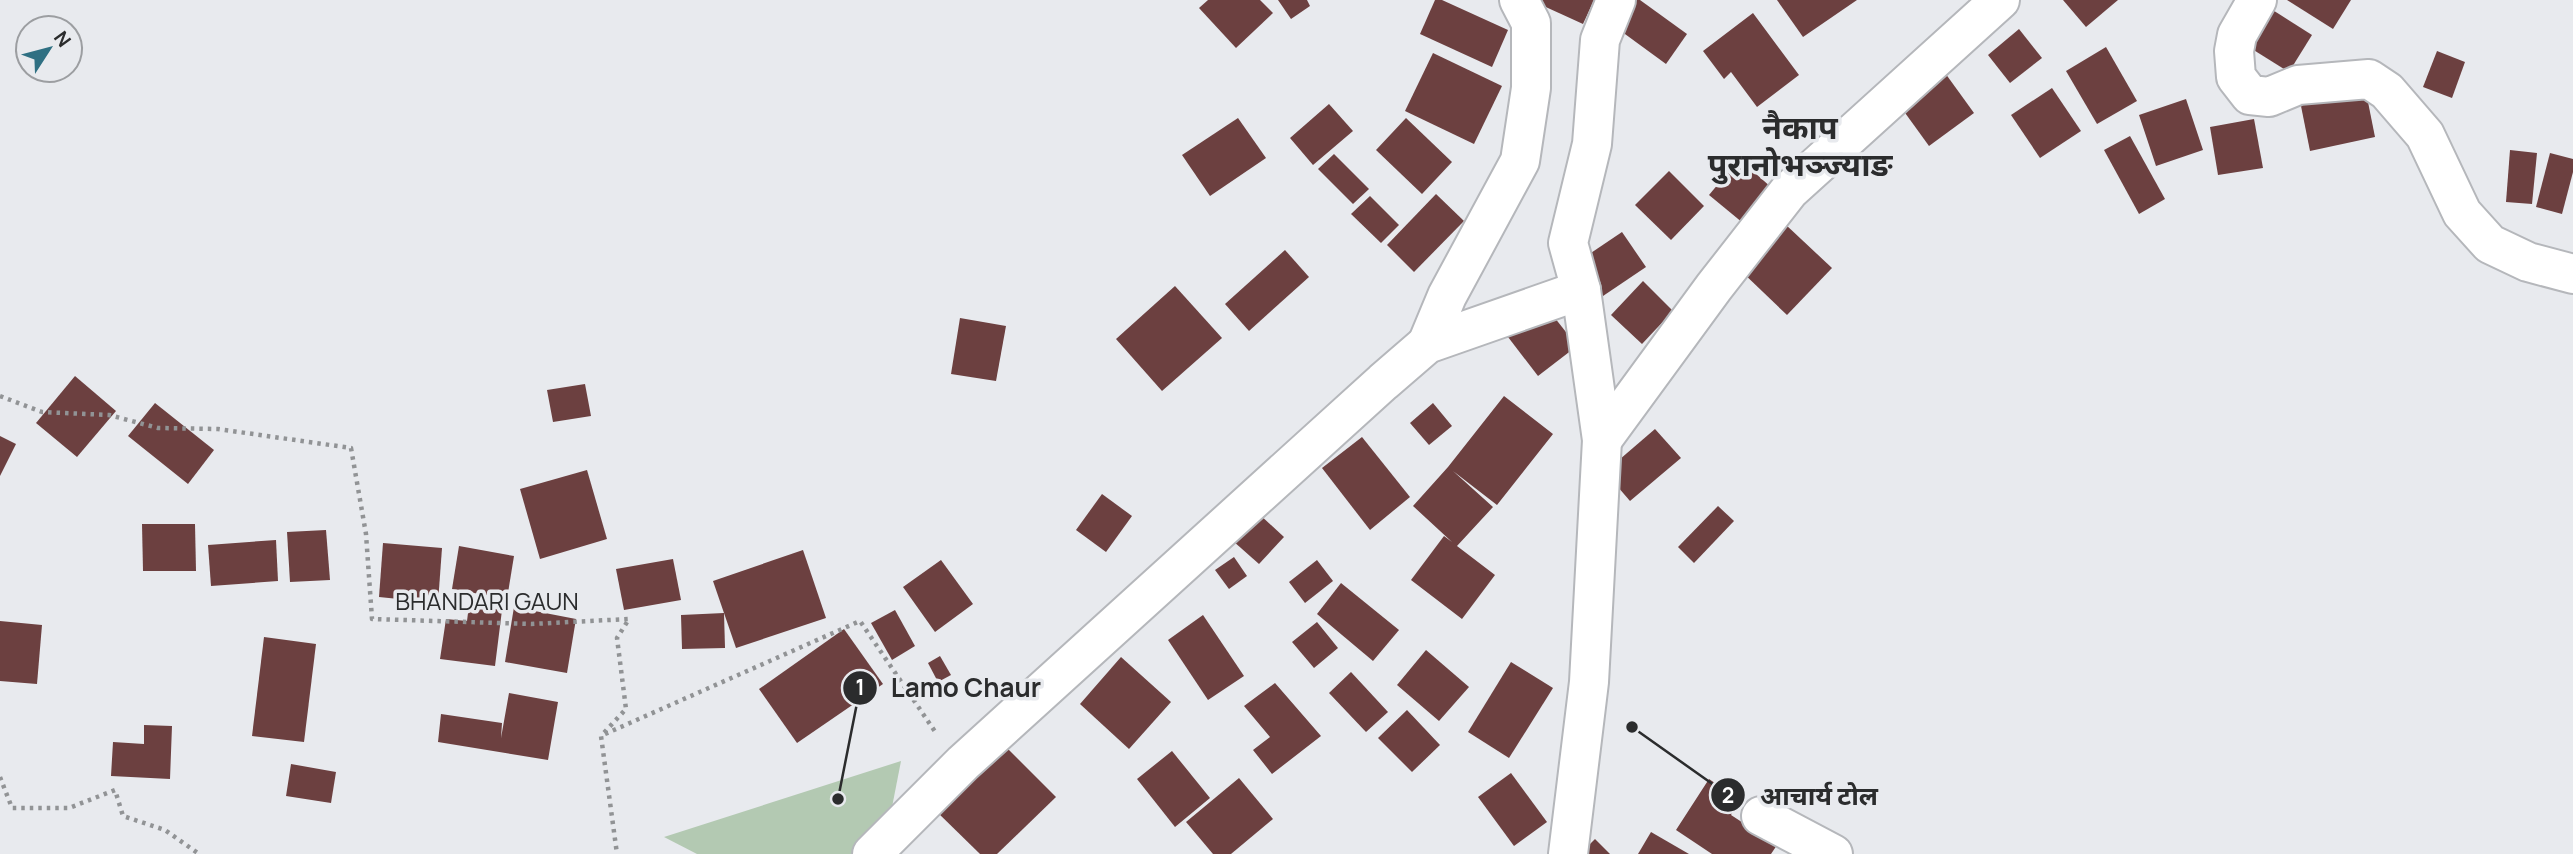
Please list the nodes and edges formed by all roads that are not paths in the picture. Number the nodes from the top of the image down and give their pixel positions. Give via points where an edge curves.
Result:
1 (1518, 0) edge
2 (1616, 0) edge
3 (2000, 0) edge
4 (2257, 0) edge
5 (2573, 274) edge
6 (1581, 290) junction
7 (1427, 344) junction
8 (1602, 440) junction
9 (1761, 817) dead end
10 (872, 854) edge
11 (1568, 854) edge
12 (1833, 854) edge

1 - 7 street via 1531,23 1531,88 1520,161 1447,296
2 - 6 street via 1600,40 1592,144 1568,243
3 - 8 street via 1789,191
4 - 5 street via 2237,34 2234,51 2236,76 2250,95 2269,97 2298,85 2369,79 2387,91 2425,135 2462,213 2490,244 2528,262
6 - 7 street
6 - 8 street
7 - 10 street via 963,763
8 - 11 street via 1589,682
9 - 12 street

